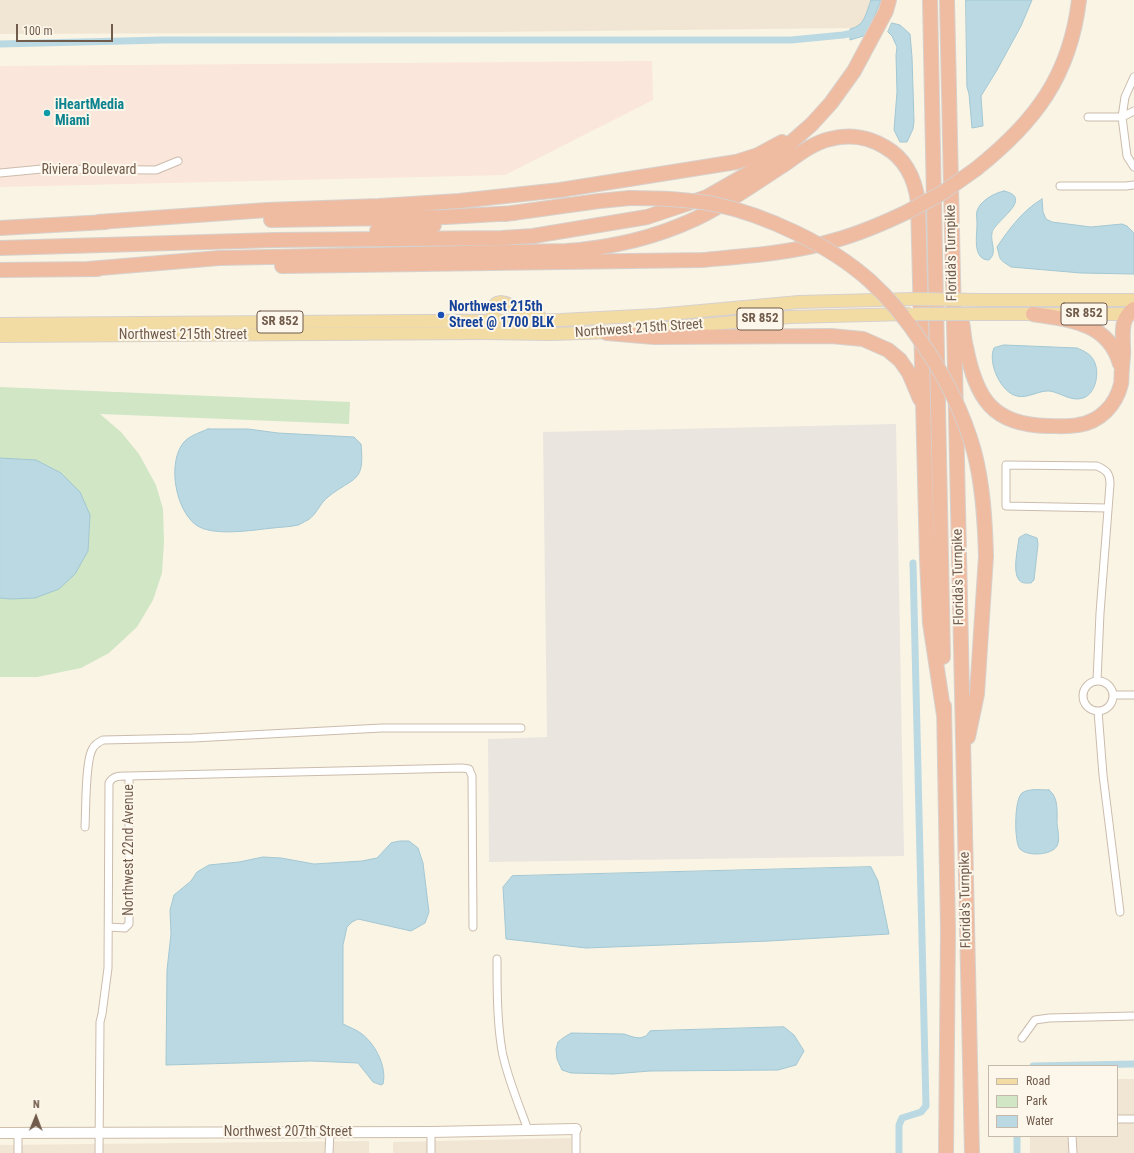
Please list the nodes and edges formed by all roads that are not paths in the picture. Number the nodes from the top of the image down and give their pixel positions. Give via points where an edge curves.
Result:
1 (889, 0) edge
2 (930, 0) edge
3 (947, 0) edge
4 (1079, 0) edge
5 (864, 54) junction
6 (1134, 77) edge
7 (1134, 111) edge
8 (1088, 117) dead end
9 (1122, 117) junction
10 (178, 161) dead end
11 (1134, 167) edge
12 (0, 173) edge
13 (1134, 184) edge
14 (1060, 186) dead end
15 (514, 213) junction
16 (98, 222) junction
17 (0, 228) edge
18 (275, 240) junction
19 (0, 248) edge
20 (0, 270) edge
21 (88, 270) junction
22 (953, 298) junction
23 (1134, 300) edge
24 (1132, 312) edge
25 (1033, 314) junction
26 (549, 320) junction
27 (494, 321) junction
28 (0, 324) edge
29 (15, 324) junction
30 (606, 332) junction
31 (0, 335) edge
32 (1122, 368) junction
33 (924, 410) junction
34 (1108, 508) junction
35 (1097, 681) junction
36 (1113, 695) junction
37 (1134, 695) edge
38 (1098, 711) junction
39 (944, 715) junction
40 (521, 728) dead end
41 (964, 759) junction
42 (129, 776) junction
43 (86, 827) dead end
44 (1120, 912) dead end
45 (109, 927) junction
46 (473, 927) dead end
47 (497, 959) dead end
48 (1134, 1016) edge
49 (1022, 1038) dead end
50 (1118, 1119) edge
51 (1134, 1119) edge
52 (576, 1129) joint
53 (528, 1130) junction
54 (330, 1132) junction
55 (431, 1132) junction
56 (0, 1133) edge
57 (99, 1133) junction
58 (18, 1134) junction
59 (1072, 1137) edge
60 (18, 1153) edge
61 (99, 1153) edge
62 (330, 1153) edge
63 (431, 1153) edge
64 (576, 1153) edge
65 (946, 1153) edge
66 (972, 1153) edge
67 (1073, 1153) edge

1 - 5 highway
2 - 39 highway, Florida's Turnpike
3 - 22 highway, Florida's Turnpike
4 - 21 highway, bridge via 1076,25 1067,55 1046,98 1017,133 976,169 942,192 907,212 835,240 793,250 702,260
5 - 16 highway via 821,105 793,133 758,155 736,162 560,190 459,201 267,210
5 - 18 highway via 831,103 812,124 770,161 707,197 667,211 647,217 533,236
6 - 9 street via 1125,97
7 - 9 street
8 - 9 street
9 - 11 street via 1128,156
10 - 12 street, Riviera Boulevard via 156,170 42,169
13 - 14 street
15 - 16 highway via 431,217
15 - 18 highway via 442,224 342,234 303,235
15 - 41 highway, bridge via 630,198 688,200 715,205 757,216 811,240 841,258 890,300 942,372 954,396 974,452 983,502 986,556 977,694
16 - 17 highway
18 - 19 highway
20 - 21 highway
21 - 33 highway via 218,258 566,251 603,247 654,235 695,219 738,195 820,142 837,137 856,136 877,142 895,154 908,168 914,180 919,216
22 - 32 highway via 962,319 968,358 975,382 992,408 1012,421 1034,426 1072,426 1093,421 1104,413 1116,396 1121,384
22 - 41 highway, Florida's Turnpike
23 - 26 main road, Northwest 215th Street / SR 852, bridge via 914,299 810,302 633,317
24 - 25 main road, Northwest 215th Street / SR 852
24 - 32 highway via 1123,326
25 - 30 main road, Northwest 215th Street / SR 852, bridge via 836,315
25 - 32 highway via 1068,319 1094,329 1113,346
26 - 27 main road, Northwest 215th Street / SR 852
26 - 27 main road via 502,301 494,306
27 - 29 main road, Northwest 215th Street / SR 852
28 - 29 main road, Northwest 215th Street / SR 852
29 - 31 main road via 10,331
30 - 31 main road, Northwest 215th Street / SR 852
30 - 33 highway via 654,337 832,336 863,339 888,350 900,360 913,380
33 - 39 highway via 930,623
34 - 34 street via 1006,506 1006,465 1096,466 1104,469 1110,478
34 - 35 street
35 - 36 street via 1105,682
35 - 38 street via 1086,686 1083,696 1086,706
36 - 37 street
36 - 38 street via 1110,706
38 - 44 street via 1102,775
39 - 65 highway, Florida's Turnpike via 948,930
40 - 43 street via 382,728 103,740 93,746 90,753
41 - 66 highway, Florida's Turnpike
42 - 45 street, Northwest 22nd Avenue via 115,777 109,783
42 - 45 street, Northwest 22nd Avenue via 130,924 125,928
42 - 46 street via 469,769 472,776
45 - 57 street, Northwest 22nd Avenue via 108,968 100,1022
47 - 53 street via 498,1016 502,1052
48 - 49 street via 1035,1020
50 - 51 street
52 - 53 street, Northwest 207th Street
52 - 64 street
53 - 55 street, Northwest 207th Street
54 - 55 street, Northwest 207th Street
54 - 57 street, Northwest 207th Street
54 - 62 street
55 - 63 street
56 - 58 street, Northwest 207th Street
57 - 58 street, Northwest 207th Street
57 - 61 street, Northwest 22nd Avenue
58 - 60 street
59 - 67 street

